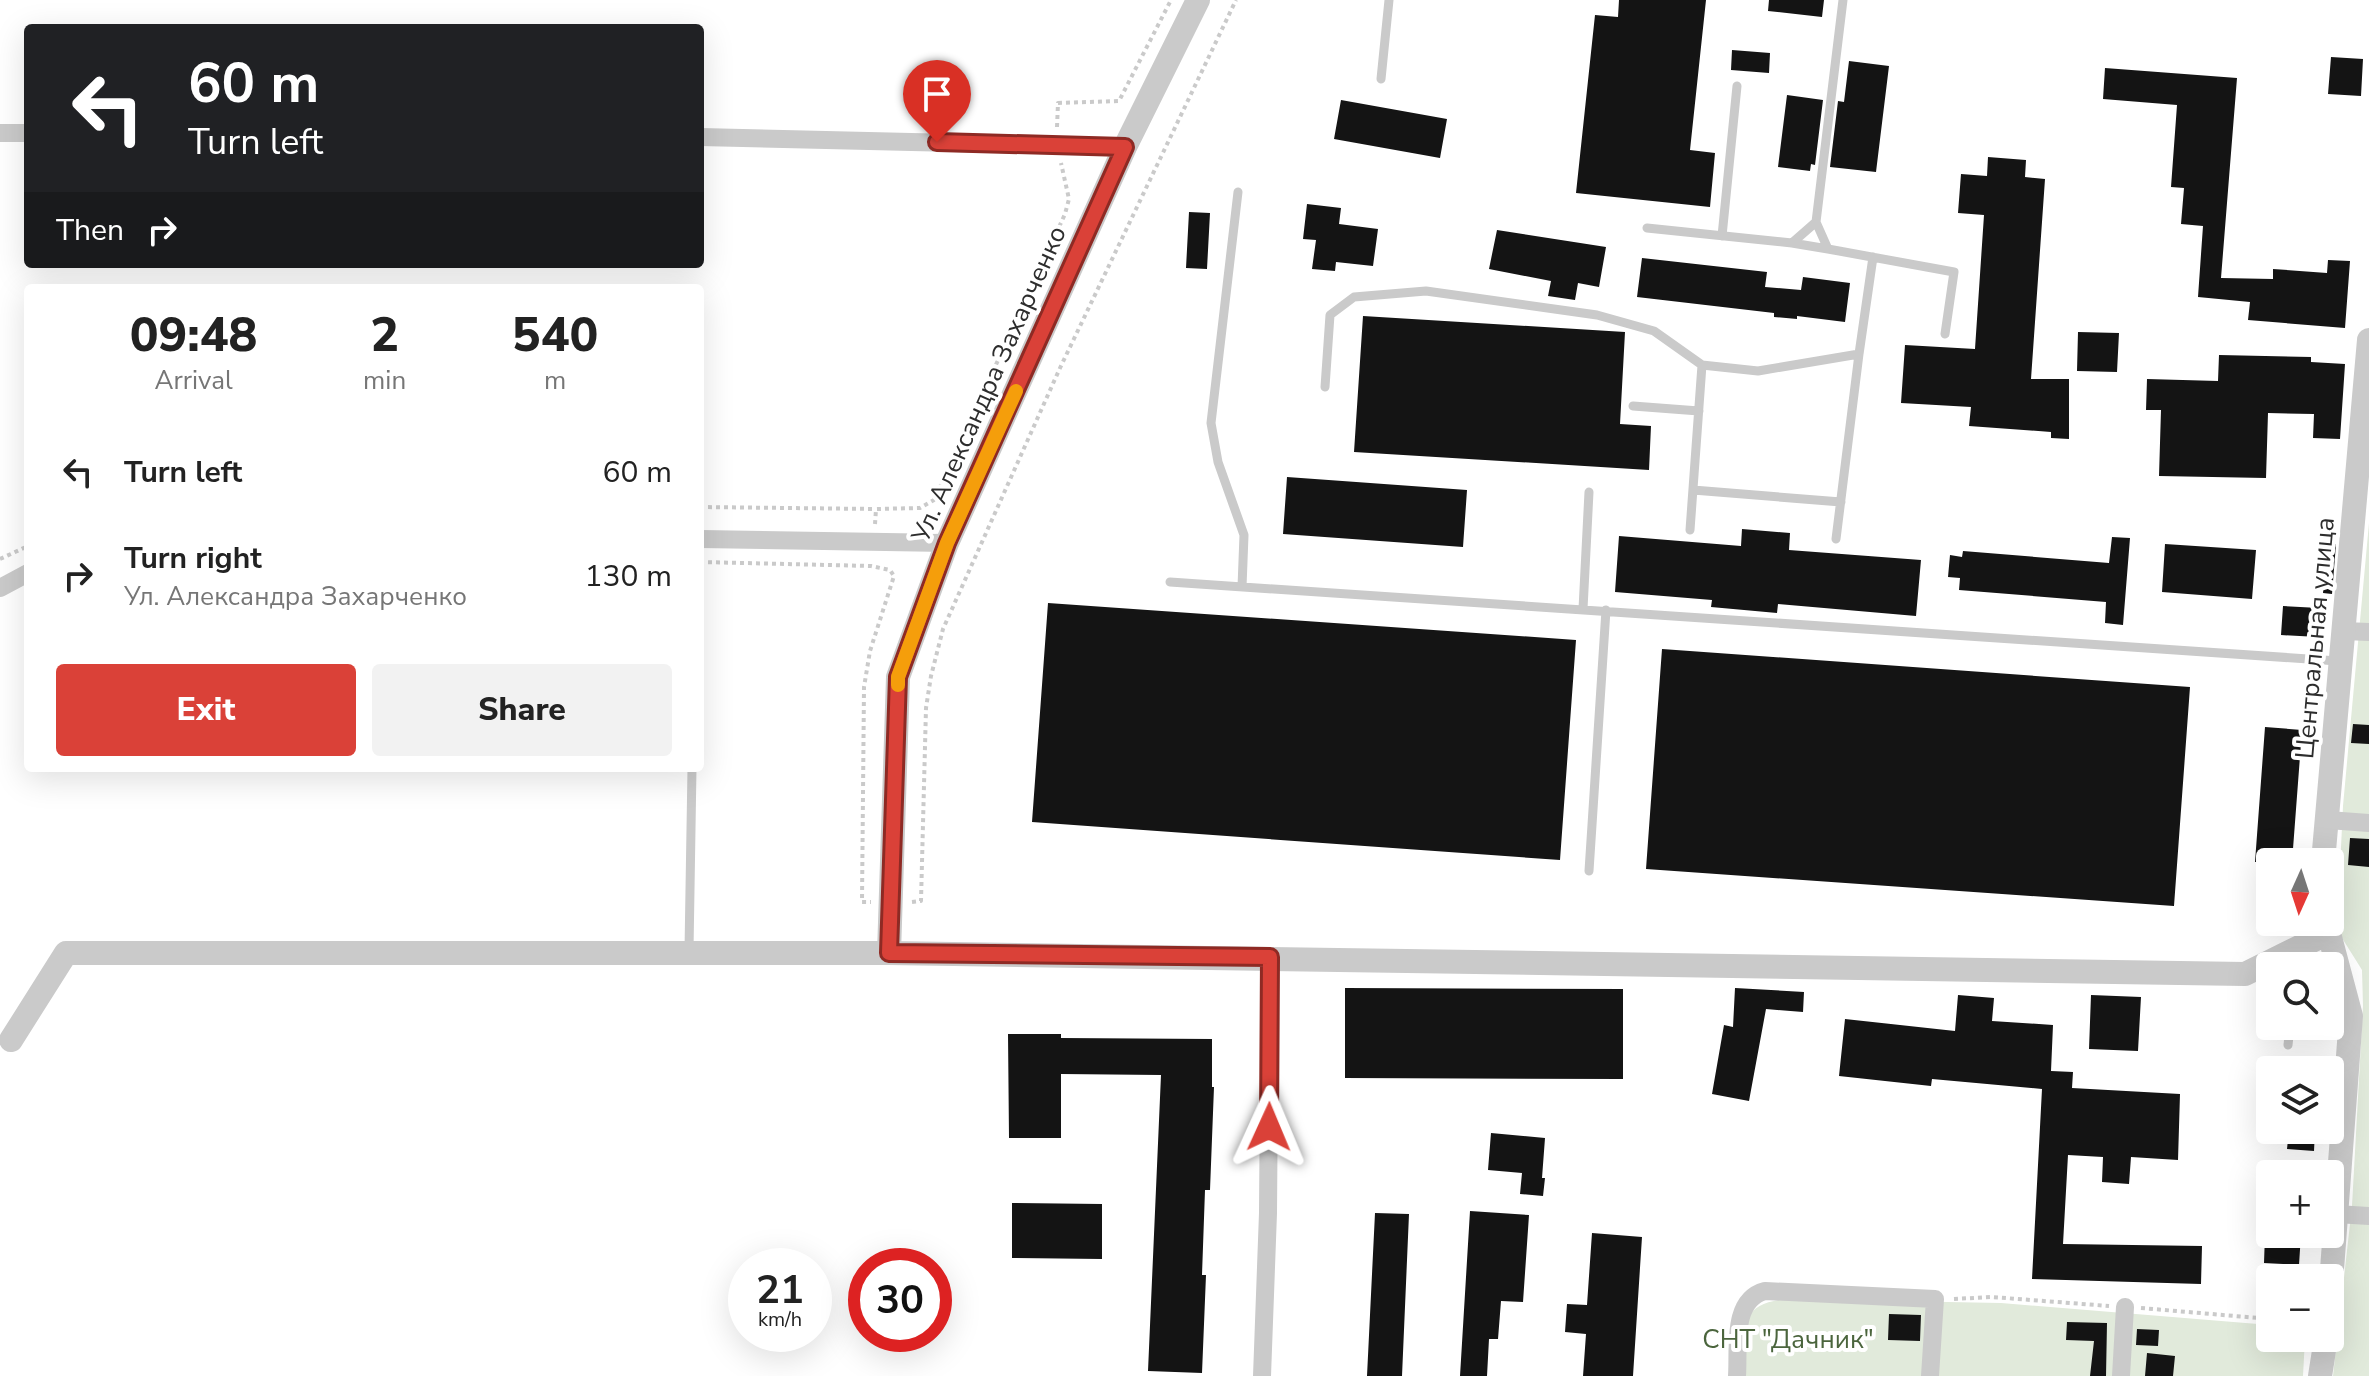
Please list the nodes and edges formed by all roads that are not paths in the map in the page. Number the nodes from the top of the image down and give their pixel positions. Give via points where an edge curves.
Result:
1 (1198, 0) edge
2 (1389, 0) edge
3 (1843, 0) edge
4 (1381, 79) dead end
5 (1737, 86) dead end
6 (0, 133) edge
7 (24, 133) edge
8 (704, 137) edge
9 (1125, 147) junction
10 (1238, 192) dead end
11 (1816, 222) junction
12 (1647, 228) dead end
13 (1722, 236) junction
14 (1792, 243) junction
15 (1828, 249) junction
16 (1873, 257) junction
17 (1945, 334) dead end
18 (2369, 340) edge
19 (1859, 354) junction
20 (1702, 365) junction
21 (1325, 387) dead end
22 (1633, 406) dead end
23 (1699, 411) junction
24 (2365, 418) edge
25 (1693, 490) junction
26 (1589, 492) dead end
27 (1841, 502) junction
28 (1690, 530) dead end
29 (704, 539) edge
30 (1836, 539) dead end
31 (947, 543) junction
32 (24, 575) edge
33 (1170, 582) dead end
34 (1242, 587) junction
35 (0, 588) edge
36 (1583, 609) junction
37 (1606, 610) junction
38 (2344, 631) junction
39 (2369, 632) edge
40 (2341, 661) junction
41 (692, 772) edge
42 (2328, 820) junction
43 (2369, 823) edge
44 (2325, 848) edge
45 (1589, 871) dead end
46 (2317, 936) edge
47 (2330, 936) edge
48 (2300, 952) edge
49 (689, 953) junction
50 (889, 953) junction
51 (1270, 957) junction
52 (2256, 970) edge
53 (2360, 1016) edge
54 (11, 1040) dead end
55 (2289, 1040) edge
56 (2288, 1045) dead end
57 (2343, 1160) edge
58 (2344, 1214) edge
59 (2369, 1216) edge
60 (2125, 1307) road end
61 (2324, 1352) edge
62 (1262, 1376) edge
63 (1737, 1376) edge
64 (1930, 1376) edge
65 (2121, 1376) edge
66 (2320, 1376) edge

1 - 9 street, Ул. Александра Захарченко
2 - 4 lane
3 - 11 lane
5 - 13 lane
6 - 7 street
8 - 9 street
9 - 31 street, Ул. Александра Захарченко
10 - 34 lane via 1211,423 1218,462 1244,535
11 - 14 lane
11 - 15 lane
12 - 13 lane
13 - 14 lane
14 - 15 lane
15 - 16 lane
16 - 17 lane via 1954,272
16 - 19 lane
18 - 24 street, Центральная улица
19 - 20 lane via 1758,371
19 - 27 lane
20 - 21 lane via 1654,331 1597,315 1426,291 1354,297 1330,315
20 - 23 lane
22 - 23 lane
23 - 25 lane
24 - 38 street, Центральная улица
25 - 27 lane
25 - 28 lane
26 - 36 lane
27 - 30 lane
29 - 31 street
31 - 50 street, Ул. Александра Захарченко via 898,677
32 - 35 street
33 - 34 lane
34 - 36 lane
36 - 37 lane
37 - 40 lane
37 - 45 lane
38 - 39 street
38 - 40 street, Центральная улица
40 - 42 street, Центральная улица
41 - 49 lane
42 - 43 street
42 - 44 street, Центральная улица
46 - 48 street
47 - 53 street
49 - 50 street
49 - 54 street via 66,953
50 - 51 street
51 - 52 street
51 - 62 street
53 - 57 street
55 - 56 lane
58 - 59 street
60 - 65 street
61 - 66 street
63 - 64 street via 1741,1310 1765,1291 1935,1299

